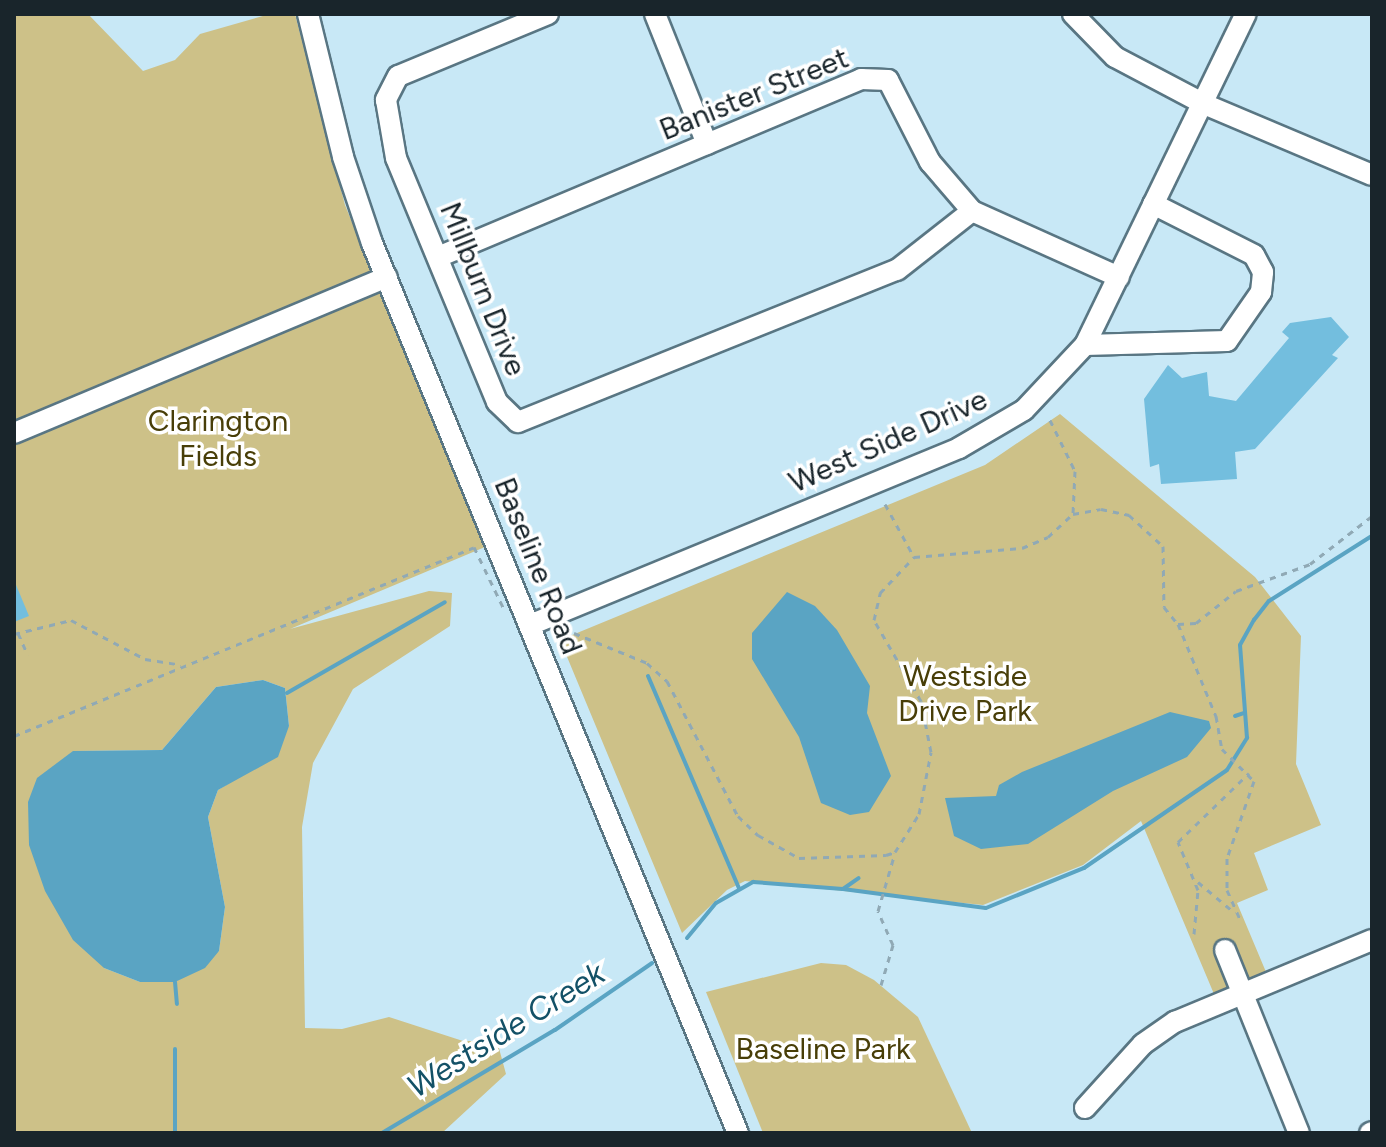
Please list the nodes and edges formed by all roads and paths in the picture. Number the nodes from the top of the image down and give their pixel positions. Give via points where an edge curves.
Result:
1 (308, 14) edge
2 (548, 14) edge
3 (655, 14) edge
4 (1073, 14) edge
5 (1246, 14) edge
6 (1204, 104) junction
7 (707, 144) junction
8 (1372, 175) edge
9 (1153, 204) junction
10 (972, 211) junction
11 (438, 257) junction
12 (387, 277) junction
13 (1119, 277) junction
14 (1085, 345) junction
15 (1050, 420) dead end
16 (14, 433) edge
17 (885, 504) dead end
18 (1073, 514) junction
19 (1372, 516) edge
20 (914, 557) junction
21 (510, 606) dead end
22 (1178, 624) junction
23 (530, 625) junction
24 (574, 633) dead end
25 (16, 634) edge
26 (28, 655) dead end
27 (189, 664) junction
28 (14, 736) edge
29 (1250, 773) junction
30 (895, 852) junction
31 (1196, 880) junction
32 (1194, 934) dead end
33 (1372, 940) edge
34 (1225, 950) dead end
35 (881, 985) dead end
36 (1243, 993) junction
37 (1085, 1108) dead end
38 (738, 1133) edge
39 (1299, 1133) edge

1 - 12 street, Baseline Road via 343,157
2 - 11 street, Millburn Drive via 398,76 386,100 396,158
3 - 7 street
4 - 6 street via 1115,57
5 - 6 street, West Side Drive
6 - 8 street
6 - 9 street, West Side Drive
7 - 10 street, Banister Street via 861,79 888,80 930,162
7 - 11 street, Banister Street
9 - 13 street, West Side Drive
9 - 14 street via 1254,255 1263,272 1261,292 1227,341
10 - 11 street, Millburn Drive via 897,270 518,422 497,402
10 - 13 street, Banister Street
12 - 16 street
12 - 23 street, Baseline Road
13 - 14 street, West Side Drive
14 - 23 street, West Side Drive via 1024,410 971,443
15 - 18 path via 1075,471
17 - 20 path
18 - 20 path via 1048,537 1022,548
18 - 22 path via 1116,510 1161,543 1164,607
19 - 22 path via 1310,564 1236,591 1196,623
20 - 30 path via 880,593 874,611 881,637 921,701 931,752 919,814
21 - 27 path via 498,603 474,547
22 - 29 path via 1226,754
23 - 38 street, Baseline Road
24 - 30 path via 647,663 667,681 738,816 758,835 799,858
25 - 26 path
25 - 27 path via 71,620 161,666
27 - 28 path
29 - 31 path via 1178,842
29 - 31 path via 1254,791 1227,858 1225,881 1240,919
30 - 35 path via 878,911 893,945
31 - 32 path
33 - 36 street
34 - 36 street
36 - 37 street via 1175,1022 1143,1044
36 - 39 street

